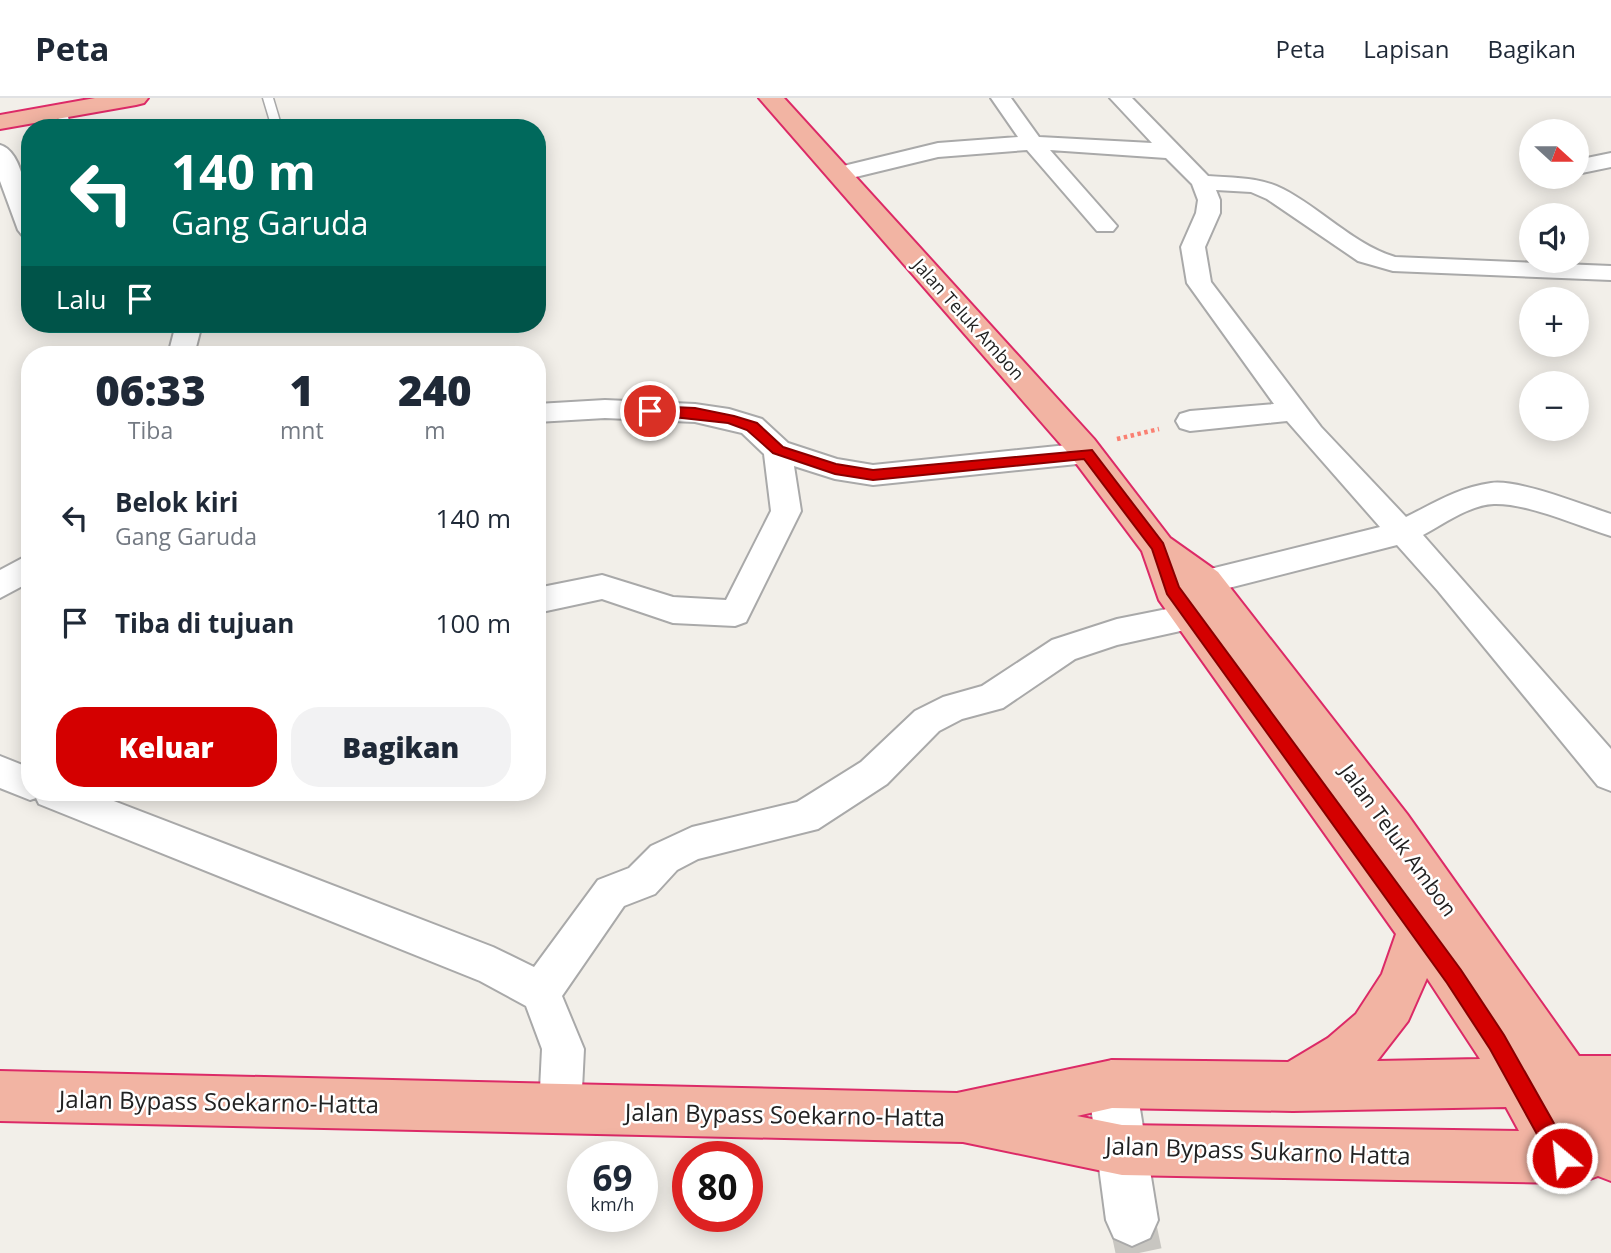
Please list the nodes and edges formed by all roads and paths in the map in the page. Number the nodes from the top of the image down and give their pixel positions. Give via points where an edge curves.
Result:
1 (136, 98) edge
2 (268, 98) edge
3 (771, 98) edge
4 (1001, 98) edge
5 (1120, 98) edge
6 (67, 119) edge
7 (272, 119) edge
8 (21, 121) edge
9 (0, 122) edge
10 (1033, 144) junction
11 (0, 152) edge
12 (1174, 152) junction
13 (1611, 160) edge
14 (1589, 165) edge
15 (839, 174) junction
16 (1202, 182) junction
17 (21, 207) edge
18 (1105, 226) dead end
19 (1611, 274) edge
20 (1295, 411) junction
21 (546, 412) edge
22 (1190, 421) joint
23 (778, 450) junction
24 (1085, 450) junction
25 (1611, 525) edge
26 (1401, 533) junction
27 (21, 572) edge
28 (0, 586) edge
29 (546, 599) edge
30 (1198, 599) junction
31 (0, 772) edge
32 (1611, 775) edge
33 (21, 780) edge
34 (72, 801) edge
35 (1420, 929) junction
36 (541, 992) junction
37 (1566, 1082) edge
38 (1112, 1084) junction
39 (1293, 1087) junction
40 (0, 1096) edge
41 (560, 1109) junction
42 (957, 1118) junction
43 (1122, 1150) junction
44 (1611, 1157) edge
45 (1562, 1158) junction
46 (1132, 1220) tunnel mouth

1 - 6 highway
2 - 7 lane
3 - 15 highway, Jalan Teluk Ambon
4 - 10 street
5 - 12 street
8 - 9 highway
10 - 12 street
10 - 15 street via 935,151
10 - 18 street
11 - 17 street
12 - 16 street
13 - 14 street
15 - 24 highway, Jalan Teluk Ambon
16 - 19 street via 1255,186 1275,194 1367,256 1393,264
16 - 20 street via 1209,200 1193,247 1199,283
20 - 22 street
20 - 26 street
21 - 23 street via 605,409 695,413 752,426
22 - 24 path
23 - 24 street via 835,469 873,475
23 - 29 street via 786,511 735,612 673,610 602,587
24 - 30 highway, Jalan Teluk Ambon via 1158,547 1172,590
25 - 26 street via 1494,493 1464,500
26 - 30 street
26 - 32 street via 1449,582
27 - 28 street
30 - 35 highway, Jalan Teluk Ambon
30 - 36 street via 1064,649 990,698 955,707 927,721 874,773 805,817 692,844 664,858 642,881 611,893
30 - 37 highway, Jalan Teluk Ambon via 1392,828
31 - 33 street
34 - 36 street via 493,967
35 - 37 highway, Jalan Teluk Ambon
35 - 39 highway via 1392,1007 1362,1042
36 - 41 street via 563,1049
37 - 39 highway, Jalan Bypass Soekarno-Hatta
37 - 44 highway, Jalan Teluk Ambon
37 - 45 highway, Jalan Teluk Ambon
38 - 39 highway, Jalan Bypass Soekarno-Hatta
38 - 42 highway, Jalan Bypass Soekarno-Hatta
38 - 43 street
40 - 41 highway, Jalan Bypass Soekarno-Hatta
41 - 42 highway, Jalan Bypass Soekarno-Hatta
42 - 43 highway, Jalan Bypass Sukarno Hatta
43 - 45 highway, Jalan Bypass Sukarno Hatta
43 - 46 street
44 - 45 highway

